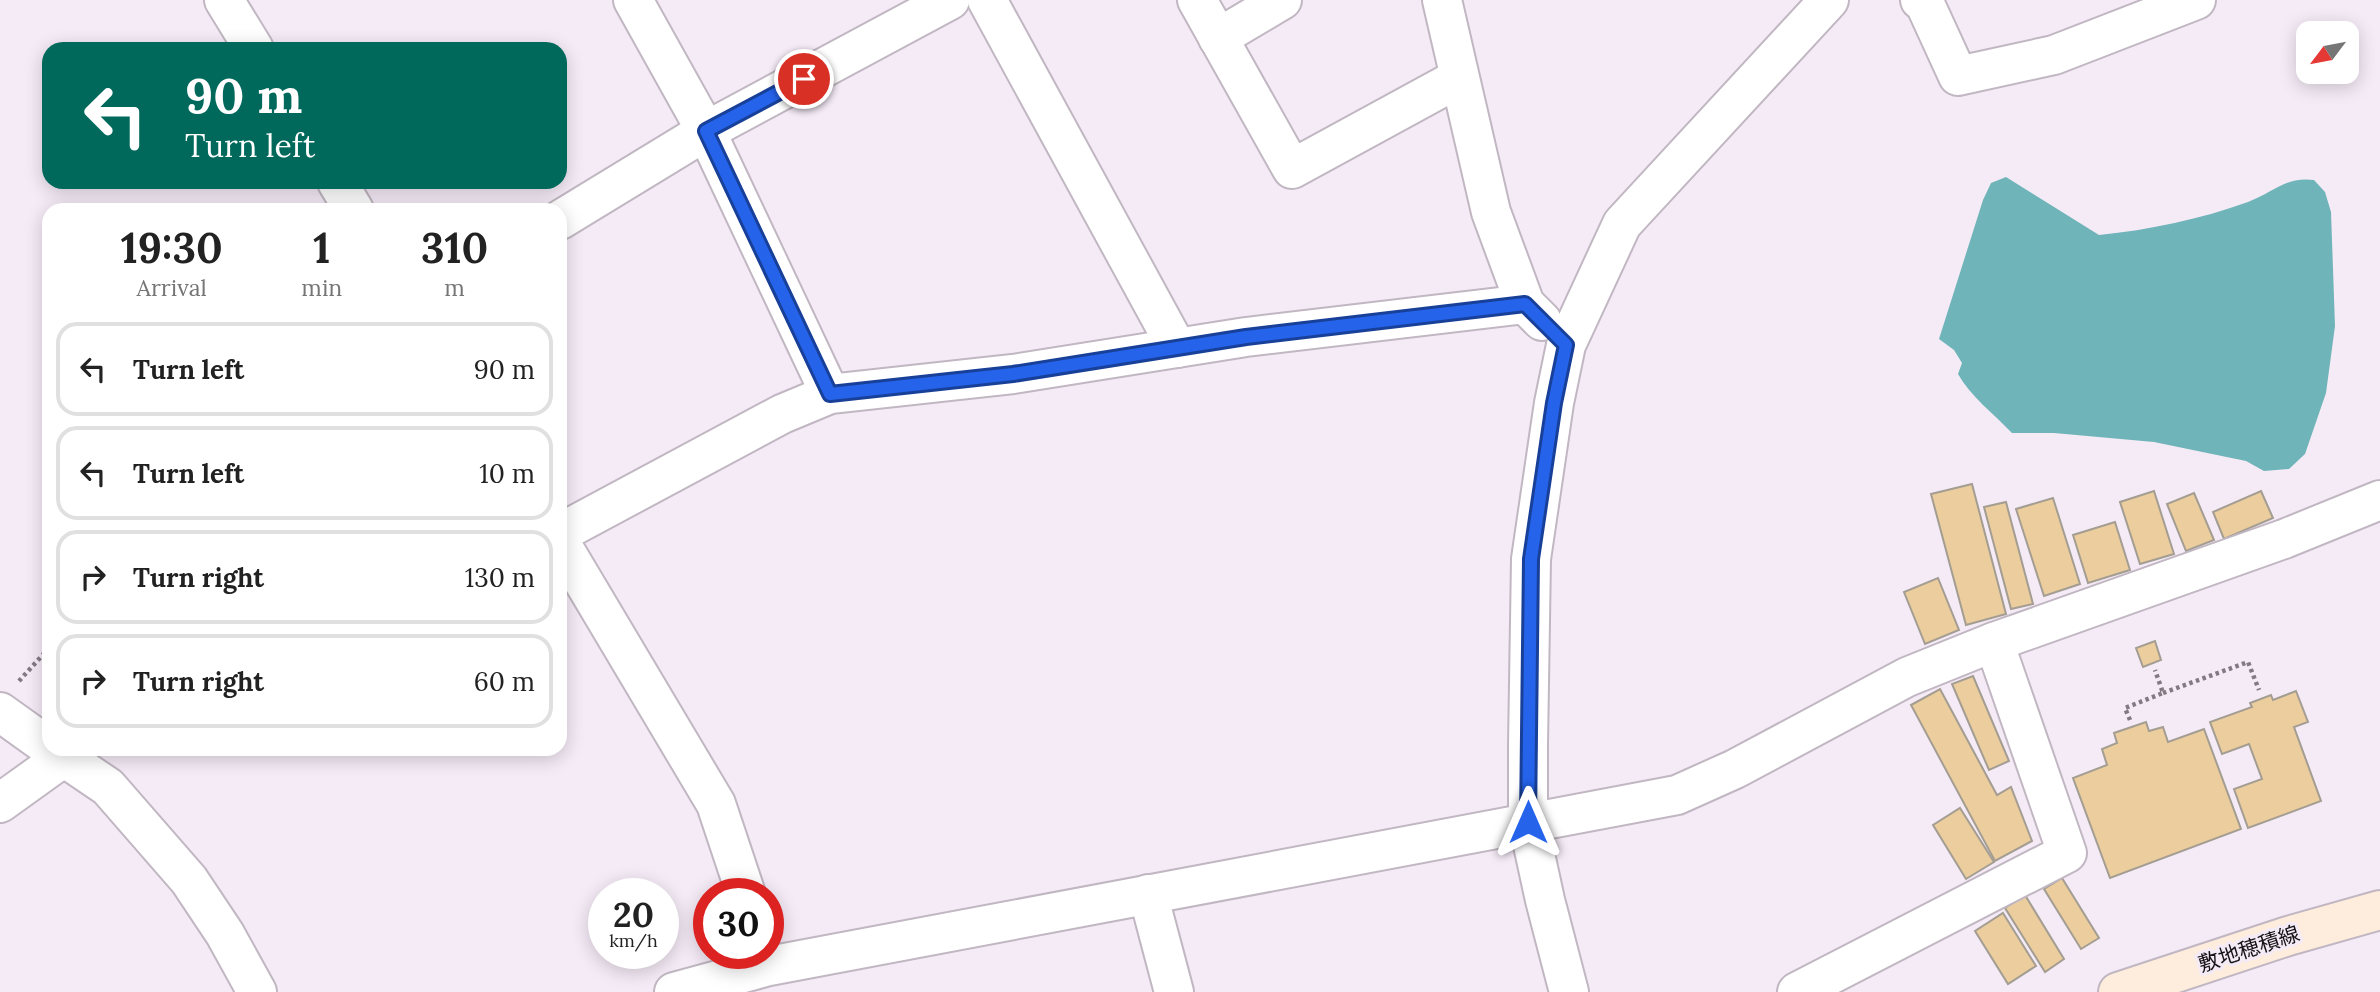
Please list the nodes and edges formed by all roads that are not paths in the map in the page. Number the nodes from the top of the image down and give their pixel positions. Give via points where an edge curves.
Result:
1 (224, 0) edge
2 (633, 0) edge
3 (950, 0) edge
4 (987, 0) edge
5 (1197, 0) edge
6 (1282, 0) edge
7 (1442, 0) edge
8 (1829, 0) edge
9 (1920, 0) edge
10 (2196, 0) edge
11 (1218, 38) junction
12 (250, 42) edge
13 (1459, 78) junction
14 (706, 131) junction
15 (567, 216) edge
16 (1525, 304) junction
17 (1566, 345) junction
18 (1177, 348) junction
19 (830, 394) junction
20 (2380, 500) edge
21 (567, 529) edge
22 (567, 554) edge
23 (1994, 642) junction
24 (8, 698) edge
25 (42, 736) edge
26 (50, 756) edge
27 (62, 756) edge
28 (0, 803) edge
29 (1528, 822) junction
30 (741, 878) edge
31 (1148, 894) junction
32 (2380, 910) edge
33 (784, 957) edge
34 (741, 969) edge
35 (257, 992) edge
36 (674, 992) edge
37 (1174, 992) edge
38 (1569, 992) edge
39 (1797, 992) edge
40 (2118, 992) edge

1 - 12 street
2 - 14 street
3 - 14 street
4 - 18 street
5 - 11 street
6 - 11 street
7 - 13 street
8 - 17 street via 1622,224
9 - 10 street via 1958,76 2054,55
11 - 13 street via 1292,169
13 - 16 street via 1491,212
14 - 15 street
14 - 19 street
16 - 17 street
16 - 18 street
17 - 29 street via 1531,559
18 - 19 street via 1013,374
19 - 21 street via 782,414
20 - 23 street
22 - 30 street via 716,804
23 - 29 street via 1907,677 1677,795
23 - 39 street via 2067,853
24 - 25 street
26 - 28 street
27 - 35 street via 108,787 189,880
29 - 31 street
29 - 38 street
31 - 33 street
31 - 37 street
32 - 40 main road, 敷地穂積線
34 - 36 street

